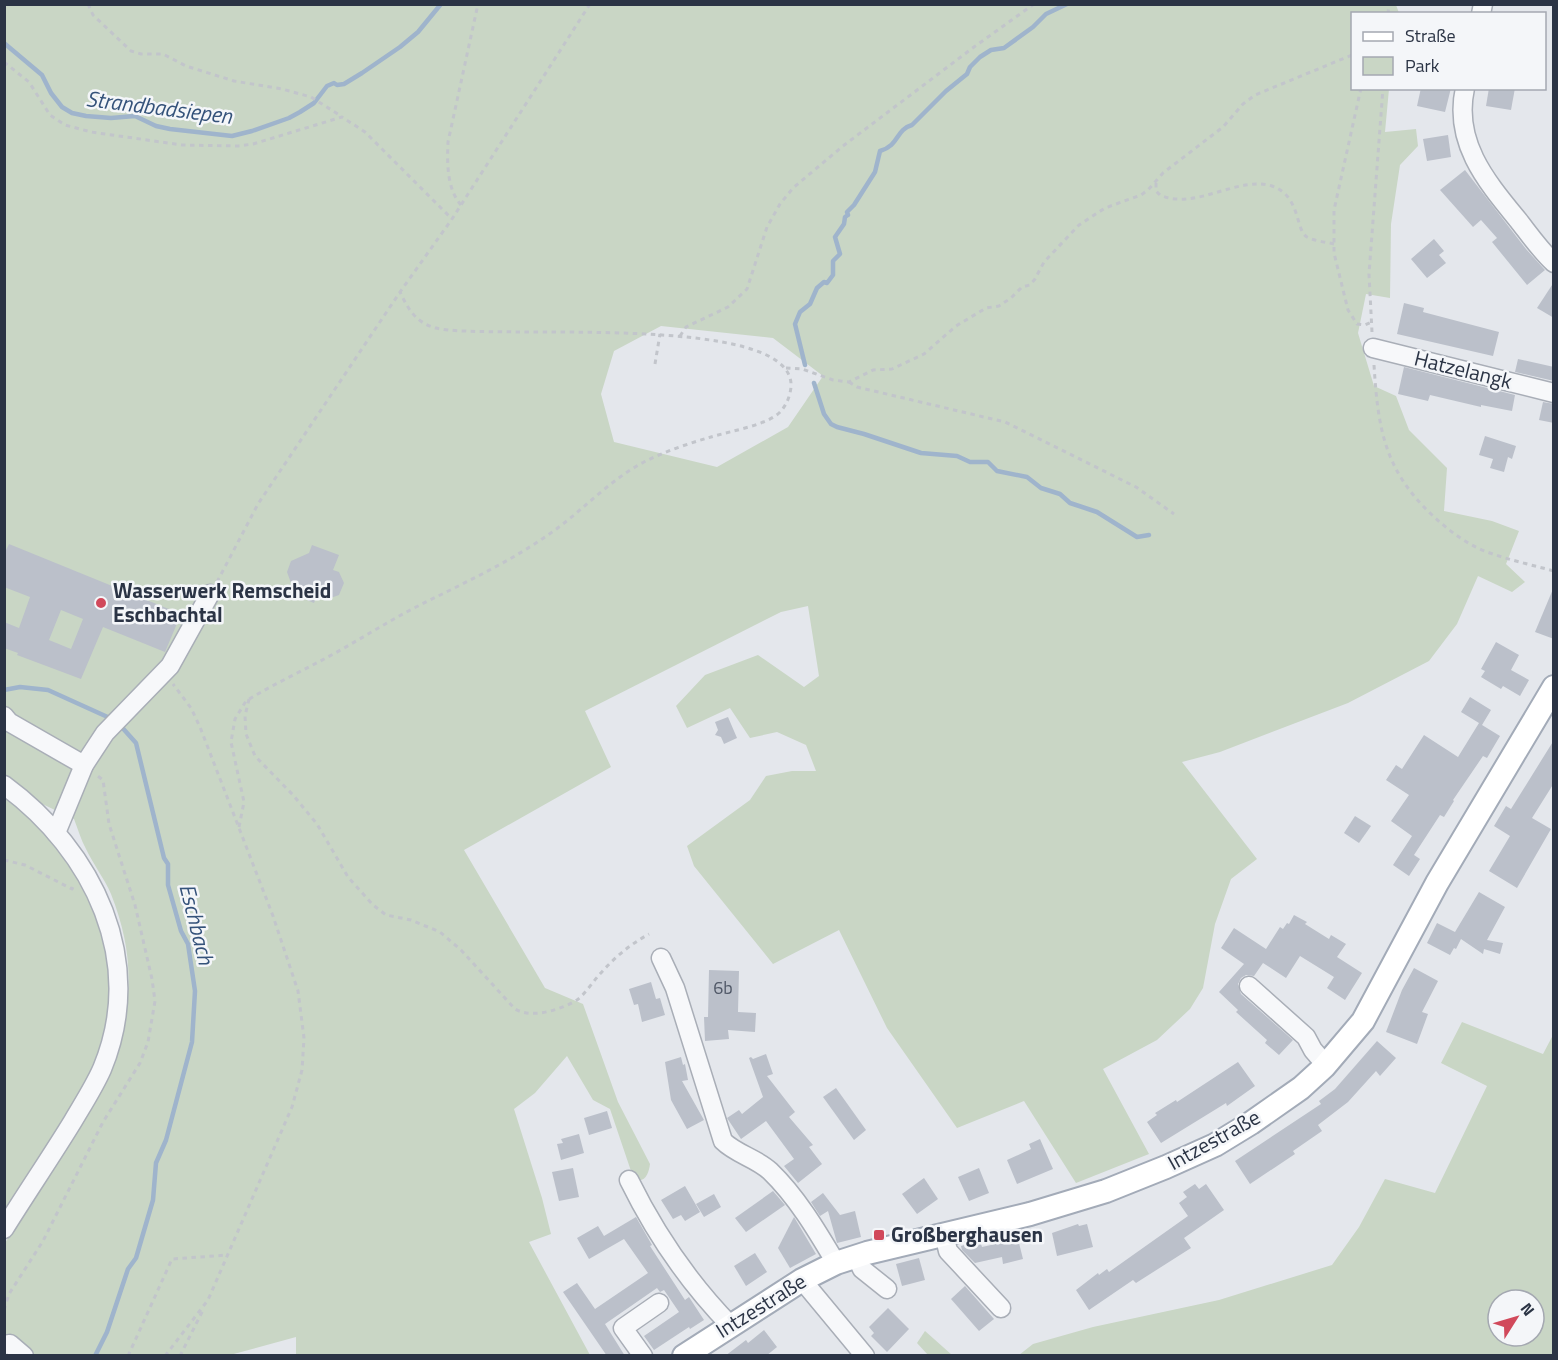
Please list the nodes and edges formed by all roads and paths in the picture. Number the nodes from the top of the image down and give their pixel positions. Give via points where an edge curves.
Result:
1 (88, 4) edge
2 (478, 4) edge
3 (590, 4) edge
4 (1034, 4) edge
5 (1351, 56) edge
6 (4, 62) edge
7 (1360, 90) edge
8 (1383, 90) edge
9 (1464, 90) edge
10 (342, 117) junction
11 (1156, 183) junction
12 (461, 205) junction
13 (452, 219) junction
14 (1334, 244) junction
15 (1554, 263) edge
16 (400, 292) junction
17 (1372, 322) junction
18 (660, 334) junction
19 (680, 336) junction
20 (1373, 348) junction
21 (655, 364) dead end
22 (786, 368) junction
23 (849, 382) junction
24 (1554, 393) edge
25 (1174, 514) dead end
26 (1554, 571) edge
27 (210, 594) joint
28 (164, 674) junction
29 (1554, 687) edge
30 (249, 699) junction
31 (4, 716) edge
32 (84, 765) junction
33 (4, 785) edge
34 (238, 827) junction
35 (56, 833) junction
36 (4, 860) edge
37 (81, 867) junction
38 (649, 934) dead end
39 (661, 958) dead end
40 (1250, 986) dead end
41 (1326, 1065) junction
42 (628, 1180) dead end
43 (4, 1228) edge
44 (944, 1234) junction
45 (228, 1255) junction
46 (846, 1259) junction
47 (802, 1280) junction
48 (887, 1289) dead end
49 (208, 1300) junction
50 (659, 1303) dead end
51 (1001, 1308) dead end
52 (731, 1326) junction
53 (4, 1345) edge
54 (697, 1352) edge
55 (24, 1356) edge
56 (128, 1356) edge
57 (165, 1356) edge
58 (180, 1356) edge
59 (643, 1356) edge
60 (865, 1356) edge

1 - 10 path via 93,15 131,51 162,54 234,81 311,97
2 - 12 path via 448,142 453,195
3 - 12 path
4 - 19 path via 843,146 793,188 767,227 747,289 728,307 686,327
5 - 11 path via 1255,95
6 - 10 path via 29,82 50,115 65,125 91,132 182,145 238,146
7 - 14 path via 1334,210
8 - 17 path via 1369,274
9 - 15 street via 1463,122 1475,163
10 - 13 path via 365,132
11 - 14 path via 1160,195 1178,200 1241,186 1270,185 1291,201 1306,236
11 - 23 path via 1141,195 1106,208 1079,225 1044,262 1030,285 999,306 986,308 956,326 924,354
12 - 13 path
13 - 16 path
14 - 17 path via 1348,310 1357,324
16 - 18 path via 418,320 436,328
16 - 27 path via 258,504
17 - 20 path
18 - 19 path
18 - 21 path
19 - 22 path via 744,346 768,355
20 - 24 street, Hatzelangk
20 - 26 path via 1384,441 1393,467 1414,496 1453,534 1472,545
22 - 23 path
22 - 30 path via 791,380 789,398 782,411 772,418 647,460 570,519 496,568
23 - 25 path via 1005,422 1136,487
27 - 28 street
28 - 32 street via 105,733
28 - 34 path via 191,708
29 - 41 main road, Intzestraße via 1437,883 1363,1021
30 - 34 path via 235,719 231,742 244,802
30 - 38 path via 246,734 255,756 317,824 348,877 387,915 440,932 525,1015 541,1014 578,999 614,958
31 - 32 street
32 - 35 street
33 - 35 street
34 - 45 path via 298,991 304,1038 297,1094
35 - 37 street
36 - 37 path via 25,865 72,889
37 - 43 street via 105,913 115,945 120,988 115,1026 92,1089
39 - 46 street via 675,988 723,1141 771,1172
40 - 41 street via 1306,1036
41 - 44 main road, Intzestraße via 1251,1123 1197,1154 1056,1207
42 - 52 street via 675,1260
44 - 46 main road, Intzestraße
44 - 51 street via 948,1251
45 - 49 path
45 - 56 path via 172,1259
46 - 47 main road, Intzestraße
46 - 48 street
47 - 52 main road, Intzestraße
47 - 60 street
49 - 57 path
49 - 58 path
50 - 59 street via 623,1328
52 - 54 main road, Intzestraße
53 - 55 street via 9,1344

